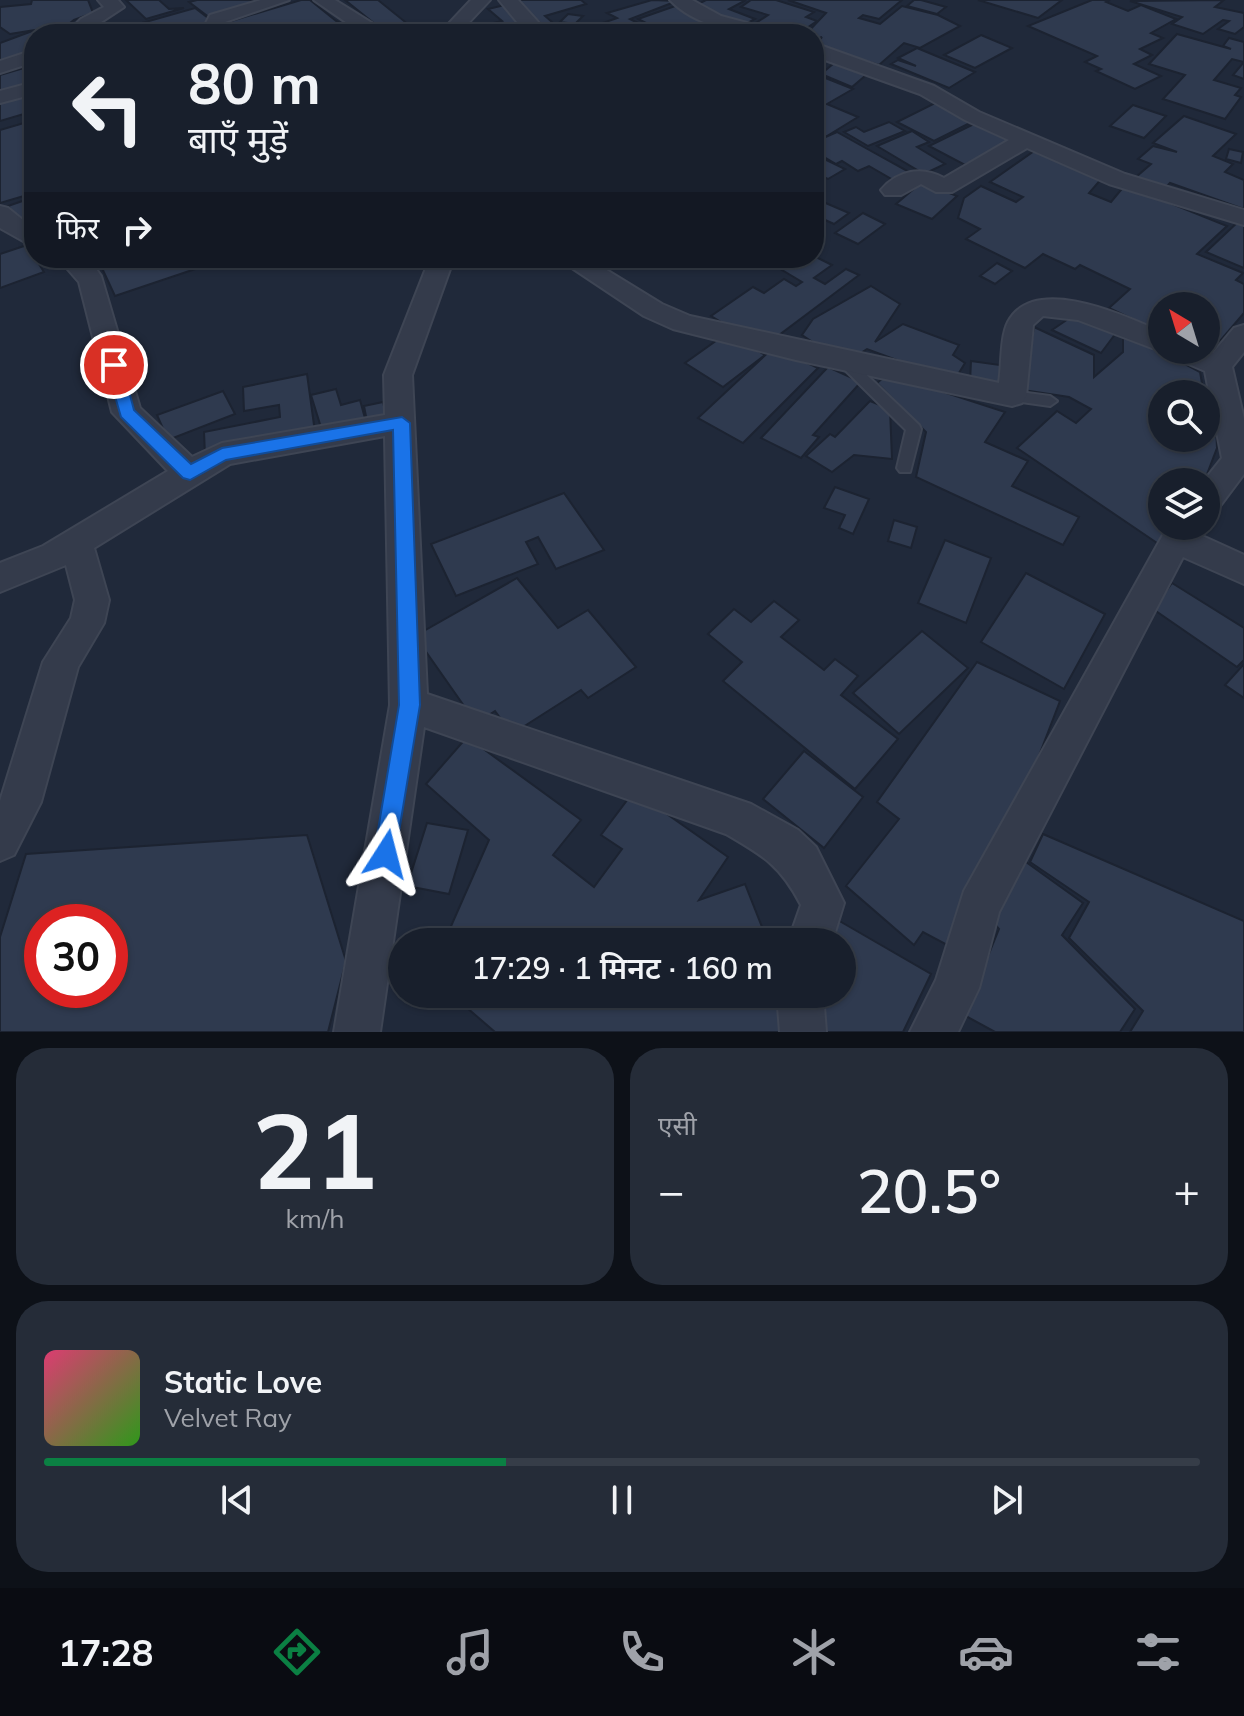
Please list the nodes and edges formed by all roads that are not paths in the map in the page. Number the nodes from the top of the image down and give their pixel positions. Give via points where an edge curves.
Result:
1 (107, 0) edge
2 (280, 0) edge
3 (323, 0) edge
4 (481, 0) edge
5 (508, 0) edge
6 (679, 0) edge
7 (715, 20) junction
8 (85, 24) edge
9 (216, 24) edge
10 (361, 24) edge
11 (458, 24) edge
12 (526, 24) edge
13 (709, 24) edge
14 (730, 24) edge
15 (824, 53) edge
16 (24, 59) edge
17 (0, 67) edge
18 (24, 91) edge
19 (0, 97) edge
20 (1024, 140) junction
21 (893, 190) dead end
22 (0, 213) edge
23 (1244, 218) edge
24 (24, 233) edge
25 (83, 268) edge
26 (438, 268) edge
27 (585, 268) edge
28 (1244, 334) edge
29 (1148, 337) edge
30 (843, 360) junction
31 (1213, 364) edge
32 (1218, 366) junction
33 (1012, 396) junction
34 (1050, 401) dead end
35 (402, 423) junction
36 (905, 468) dead end
37 (190, 474) junction
38 (1220, 483) edge
39 (1177, 540) edge
40 (1193, 540) edge
41 (76, 542) junction
42 (1244, 570) edge
43 (0, 578) edge
44 (409, 705) junction
45 (0, 841) edge
46 (815, 928) edge
47 (801, 1008) edge
48 (357, 1032) edge
49 (803, 1032) edge
50 (933, 1032) edge

1 - 8 street via 115,7 112,11
2 - 9 street via 216,19
3 - 10 street
4 - 11 street
5 - 12 street
6 - 7 street
7 - 13 street
7 - 14 street
15 - 20 street via 927,90
16 - 17 street
18 - 19 street
20 - 21 street via 944,187 921,175
20 - 23 street via 1111,188
22 - 24 street
25 - 37 street via 92,282 127,412
26 - 35 street via 398,375
27 - 30 street via 682,323
28 - 32 street
29 - 33 street via 1076,312 1031,311 1020,325
30 - 33 street
30 - 36 lane via 914,429
31 - 32 street
32 - 38 street via 1238,460
33 - 34 lane
35 - 37 street via 222,454
35 - 44 street
37 - 41 street
39 - 50 street via 979,906 956,988
40 - 42 street
41 - 43 street
41 - 45 street via 92,600 87,623 61,662 21,802
44 - 46 street via 704,803 783,844 801,862 823,903
44 - 48 street
47 - 49 street

